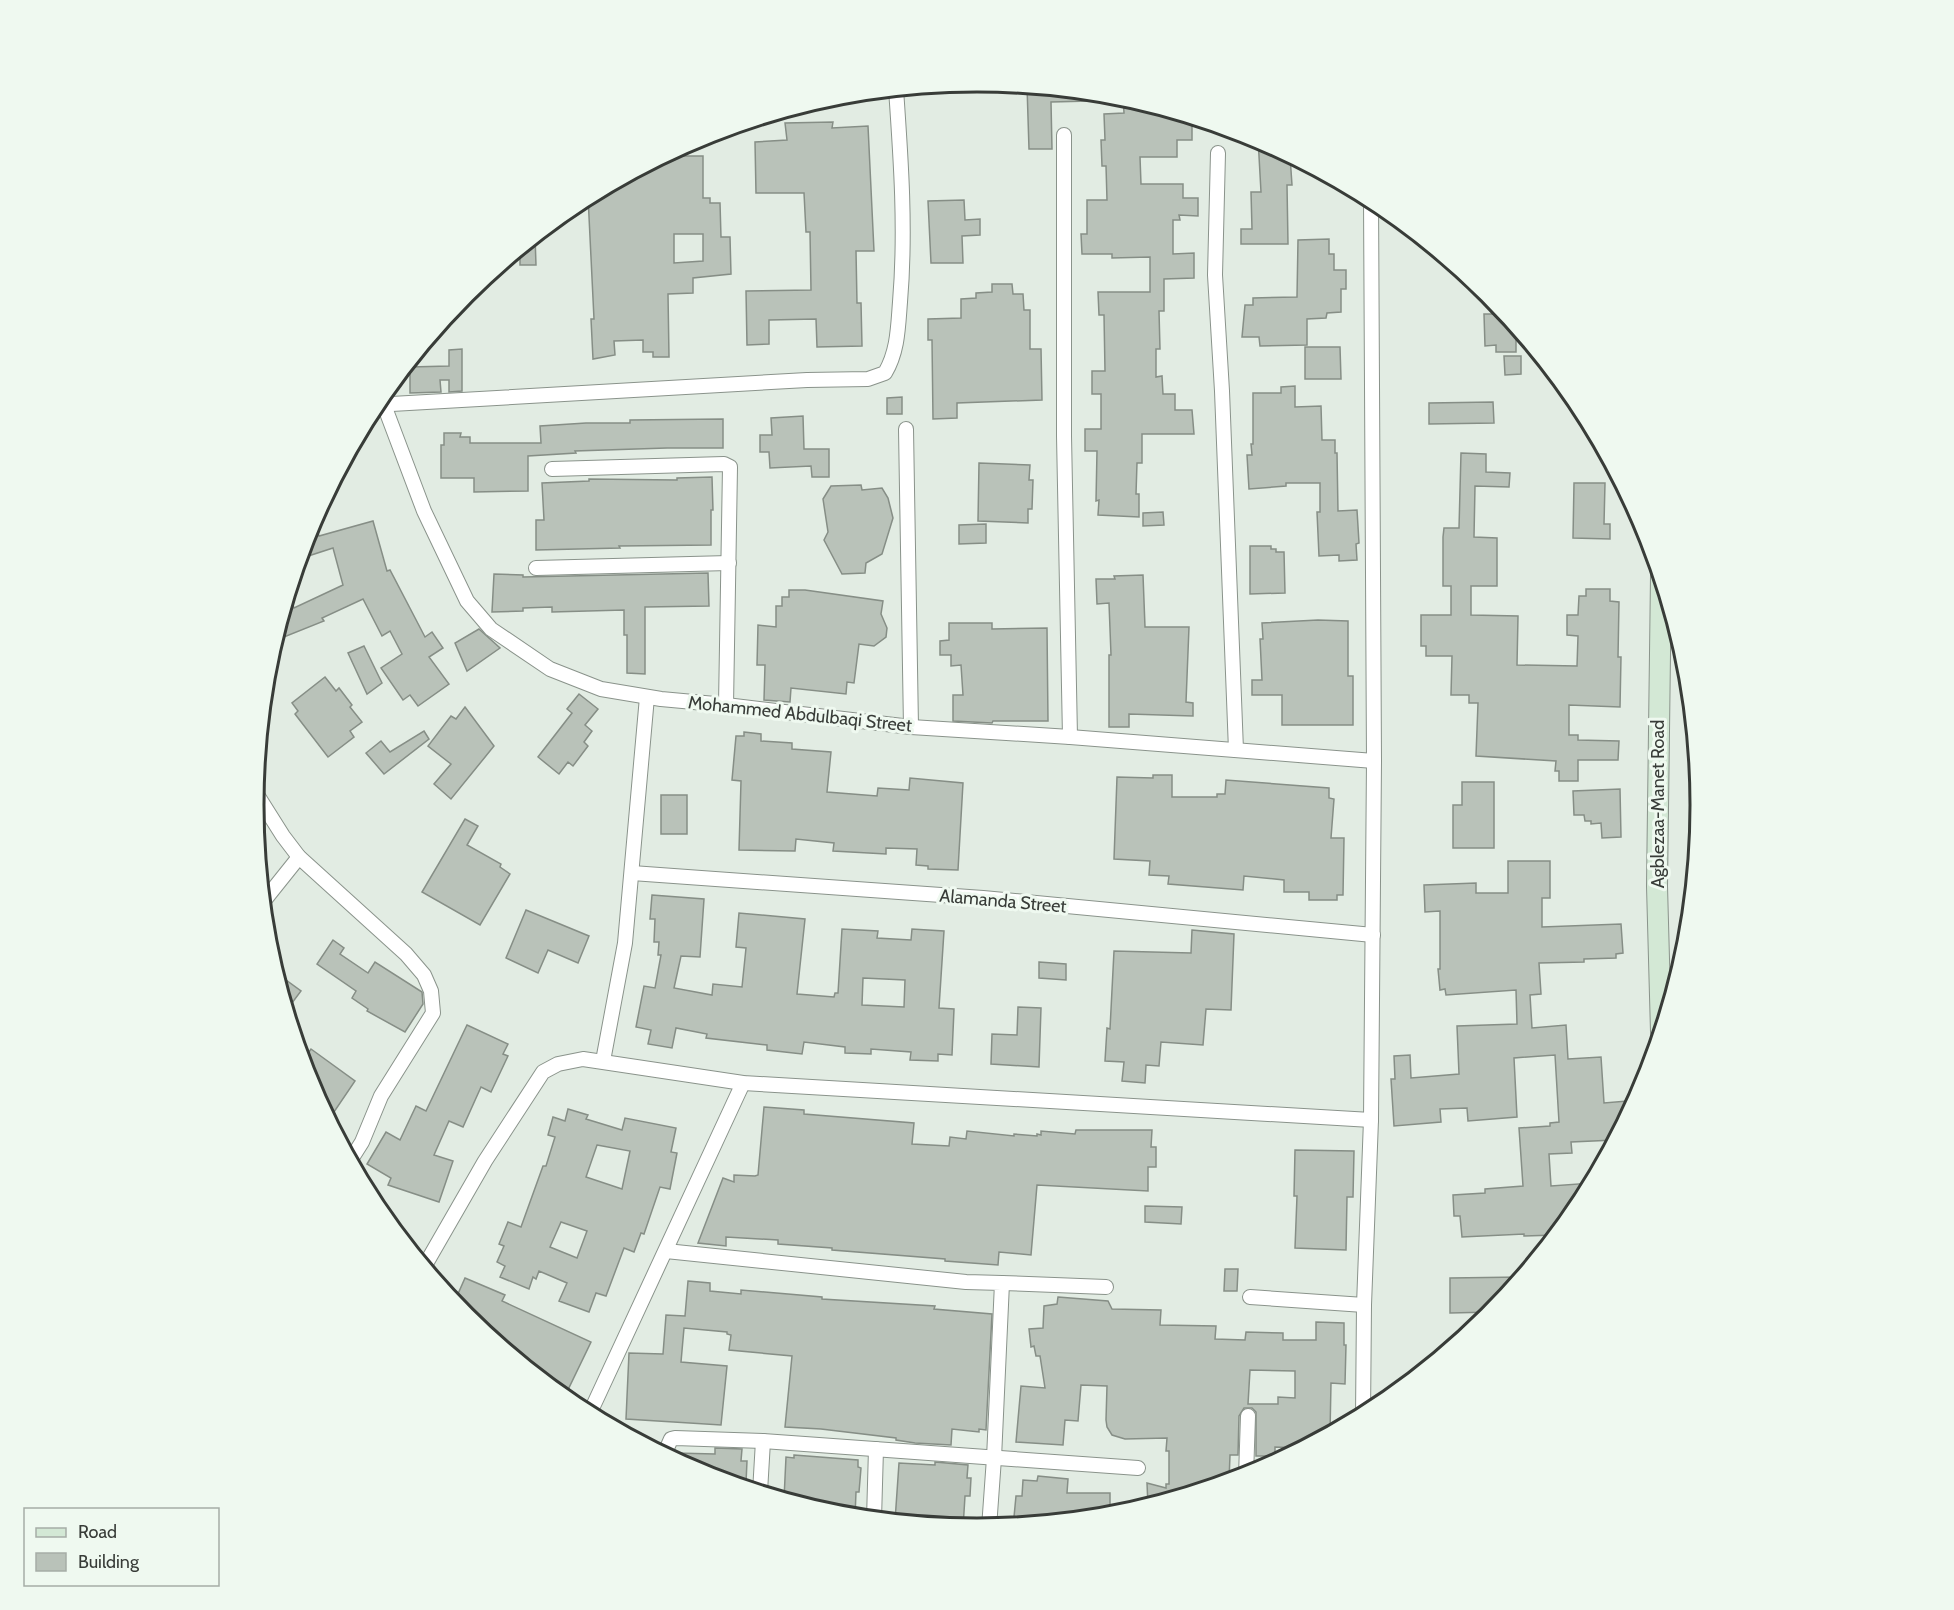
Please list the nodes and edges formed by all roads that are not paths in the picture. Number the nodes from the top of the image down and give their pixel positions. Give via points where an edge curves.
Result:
1 (896, 97) edge
2 (1064, 135) dead end
3 (1218, 153) dead end
4 (1371, 211) edge
5 (387, 405) edge
6 (382, 412) edge
7 (906, 429) dead end
8 (552, 469) dead end
9 (729, 563) junction
10 (536, 568) dead end
11 (1660, 599) edge
12 (647, 697) junction
13 (726, 705) junction
14 (911, 727) junction
15 (1070, 737) junction
16 (1236, 750) junction
17 (1374, 761) junction
18 (264, 806) edge
19 (299, 857) junction
20 (632, 873) junction
21 (269, 893) edge
22 (1373, 934) junction
23 (1660, 1009) edge
24 (603, 1061) junction
25 (743, 1083) junction
26 (1371, 1120) junction
27 (355, 1154) edge
28 (666, 1251) junction
29 (428, 1260) edge
30 (1002, 1283) junction
31 (1106, 1287) dead end
32 (1250, 1297) dead end
33 (1364, 1305) junction
34 (1363, 1404) edge
35 (593, 1406) edge
36 (1248, 1416) dead end
37 (763, 1441) junction
38 (667, 1448) edge
39 (876, 1449) junction
40 (994, 1458) junction
41 (1246, 1465) edge
42 (1138, 1468) dead end
43 (760, 1485) edge
44 (874, 1511) edge
45 (990, 1518) edge

1 - 5 street via 904,265 898,336 894,358 885,373 868,379
2 - 15 street
3 - 16 street via 1215,275
4 - 17 street
6 - 12 street, Mohammed Abdulbaqi Street via 467,602 491,629 550,669 601,689
7 - 14 street
8 - 9 street via 724,464 730,468 731,476
9 - 10 street
9 - 13 street
11 - 23 main road, Agblezaa-Manet Road via 1657,886
12 - 13 street, Mohammed Abdulbaqi Street
12 - 20 street
13 - 14 street, Mohammed Abdulbaqi Street
14 - 15 street, Mohammed Abdulbaqi Street
15 - 16 street, Mohammed Abdulbaqi Street
16 - 17 street, Mohammed Abdulbaqi Street
17 - 22 street
18 - 19 street
19 - 21 street
19 - 27 street via 406,954 424,975 431,991 433,1013 381,1096
20 - 22 street, Alamanda Street via 983,898
20 - 24 street via 625,943
22 - 26 street
24 - 25 street
24 - 29 street via 571,1060 543,1072 485,1161
25 - 26 street
25 - 28 street
26 - 33 street
28 - 30 street
28 - 35 street
30 - 31 street
30 - 40 street
32 - 33 street
33 - 34 street
36 - 41 street
37 - 38 street via 675,1438 670,1439
37 - 39 street
37 - 43 street
39 - 40 street
39 - 44 street
40 - 42 street
40 - 45 street

